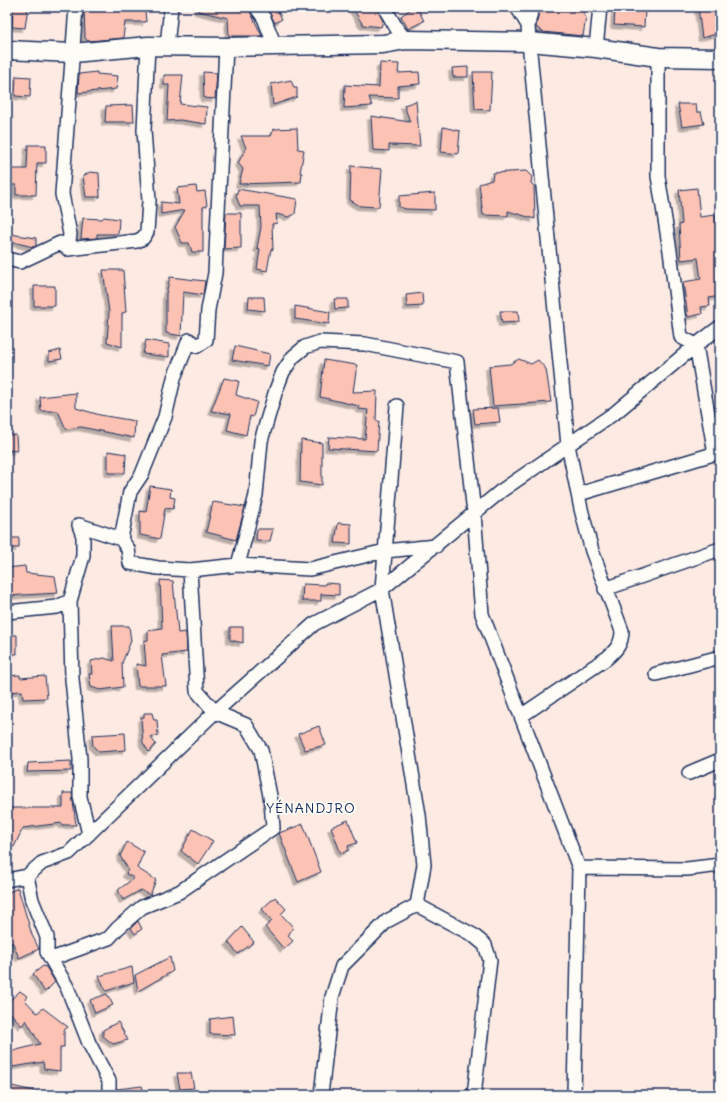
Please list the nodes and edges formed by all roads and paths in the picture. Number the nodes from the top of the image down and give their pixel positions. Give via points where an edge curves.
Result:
1 (76, 7) edge
2 (171, 7) edge
3 (256, 7) edge
4 (384, 7) edge
5 (517, 7) edge
6 (532, 7) edge
7 (600, 7) edge
8 (528, 33) junction
9 (406, 40) junction
10 (148, 46) junction
11 (167, 46) junction
12 (275, 46) junction
13 (226, 47) junction
14 (596, 48) junction
15 (7, 50) edge
16 (73, 53) junction
17 (658, 56) junction
18 (720, 58) edge
19 (68, 249) junction
20 (7, 259) edge
21 (720, 327) edge
22 (696, 345) junction
23 (396, 406) dead end
24 (568, 445) junction
25 (718, 453) edge
26 (579, 494) junction
27 (474, 513) junction
28 (121, 539) junction
29 (436, 546) junction
30 (720, 549) edge
31 (385, 551) junction
32 (238, 565) junction
33 (190, 570) junction
34 (382, 589) junction
35 (605, 589) junction
36 (70, 601) junction
37 (7, 612) edge
38 (720, 657) edge
39 (656, 674) dead end
40 (214, 712) junction
41 (521, 716) junction
42 (720, 760) edge
43 (689, 773) dead end
44 (89, 834) junction
45 (720, 865) edge
46 (579, 868) junction
47 (27, 876) junction
48 (7, 880) edge
49 (417, 905) junction
50 (51, 959) junction
51 (109, 1095) edge
52 (321, 1095) edge
53 (474, 1095) edge
54 (574, 1095) edge

1 - 16 street
2 - 11 street
3 - 12 street via 264,18
4 - 9 street
5 - 8 street
6 - 8 street
7 - 14 street
8 - 9 main road
8 - 14 main road
8 - 24 street
9 - 12 main road via 383,44
10 - 11 main road
10 - 16 main road
10 - 19 street via 144,130 149,201 147,232 137,241
11 - 13 main road
12 - 13 main road
13 - 28 street via 215,273 208,310 206,340 197,346 189,340 174,378 165,417 142,474 130,492
14 - 17 main road
15 - 16 main road
16 - 19 street via 62,194 70,234
17 - 18 main road
17 - 22 street via 658,176 681,337
19 - 20 street via 60,244 20,262
21 - 22 street
22 - 24 street via 621,408
22 - 25 street
23 - 31 street
24 - 26 street
24 - 27 street via 541,462
25 - 26 street
26 - 35 street via 592,552
27 - 29 street
27 - 32 street via 457,362 365,344 320,342 305,347 293,357 283,372 276,390 261,441 256,495
27 - 41 street via 482,614
28 - 33 street via 128,549 130,563
28 - 36 street via 79,525 83,536 83,556
29 - 31 street
29 - 34 street
30 - 35 street
31 - 32 street via 310,569
31 - 34 street
32 - 33 street
33 - 40 street via 197,691
34 - 40 street via 314,624
34 - 49 street via 419,815 424,864
35 - 41 street via 622,631 622,640 616,650
36 - 37 street via 57,607
36 - 44 street via 80,797
38 - 39 street
40 - 44 street
40 - 50 street via 246,725 261,750 271,801 273,828 179,892 142,908 109,938
41 - 46 street
42 - 43 street
44 - 47 street via 69,853 42,863
45 - 46 street via 687,869
46 - 54 street
47 - 48 street
47 - 50 street via 32,900 47,937 47,952
49 - 52 street via 387,921 342,966 332,997
49 - 53 street via 472,935 485,945 490,960
50 - 51 street via 67,986 100,1066 109,1081

